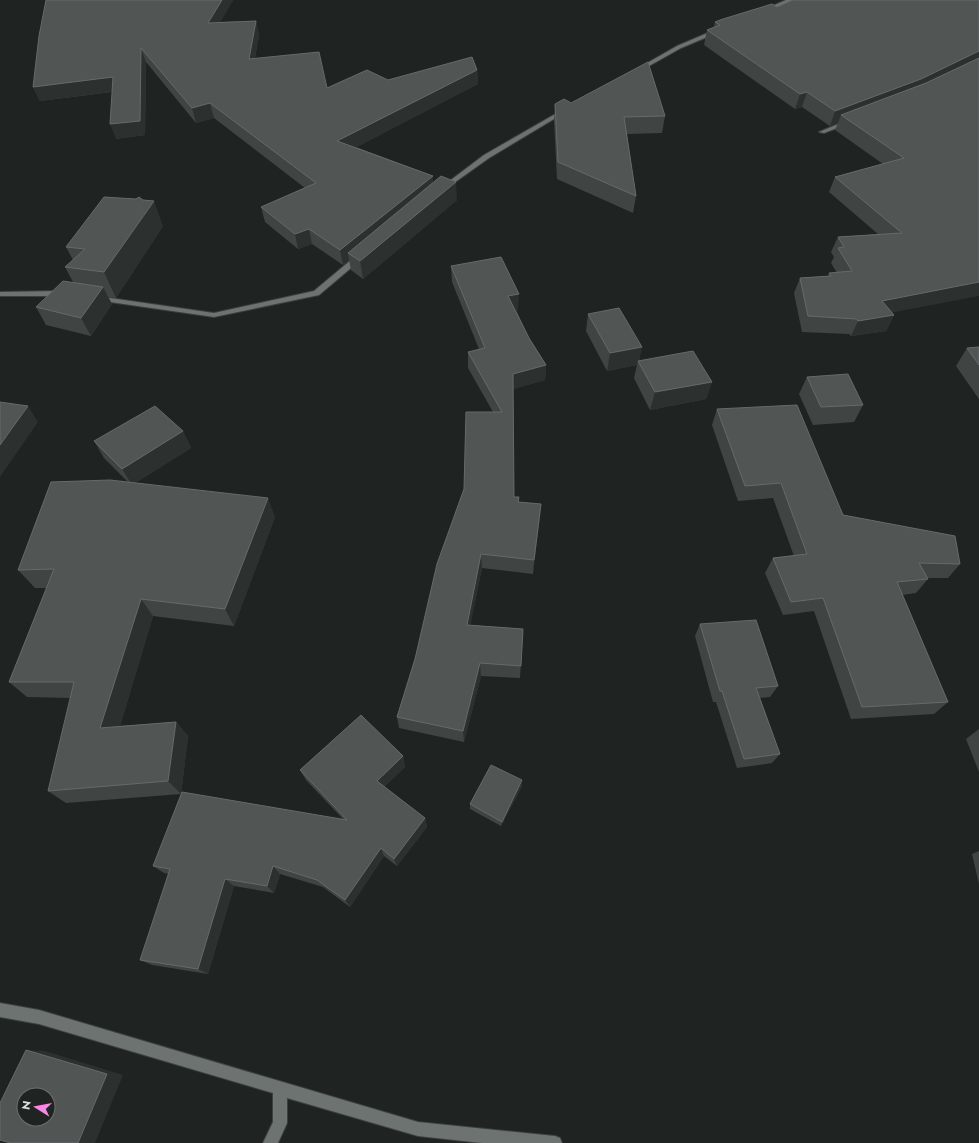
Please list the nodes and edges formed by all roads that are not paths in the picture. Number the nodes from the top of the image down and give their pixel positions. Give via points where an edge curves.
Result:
1 (790, 0) edge
2 (756, 15) edge
3 (721, 30) edge
4 (632, 74) edge
5 (571, 107) edge
6 (851, 121) edge
7 (822, 132) dead end
8 (436, 194) edge
9 (364, 253) edge
10 (0, 294) edge
11 (72, 295) edge
12 (88, 297) edge
13 (0, 1010) edge
14 (280, 1089) junction
15 (270, 1143) edge
16 (555, 1143) edge

1 - 2 street
3 - 4 street via 679,48
5 - 8 street via 495,150
6 - 7 street
9 - 12 street via 316,293 214,315
10 - 11 street
13 - 14 street via 38,1017
14 - 15 street via 280,1123
14 - 16 street via 418,1129

